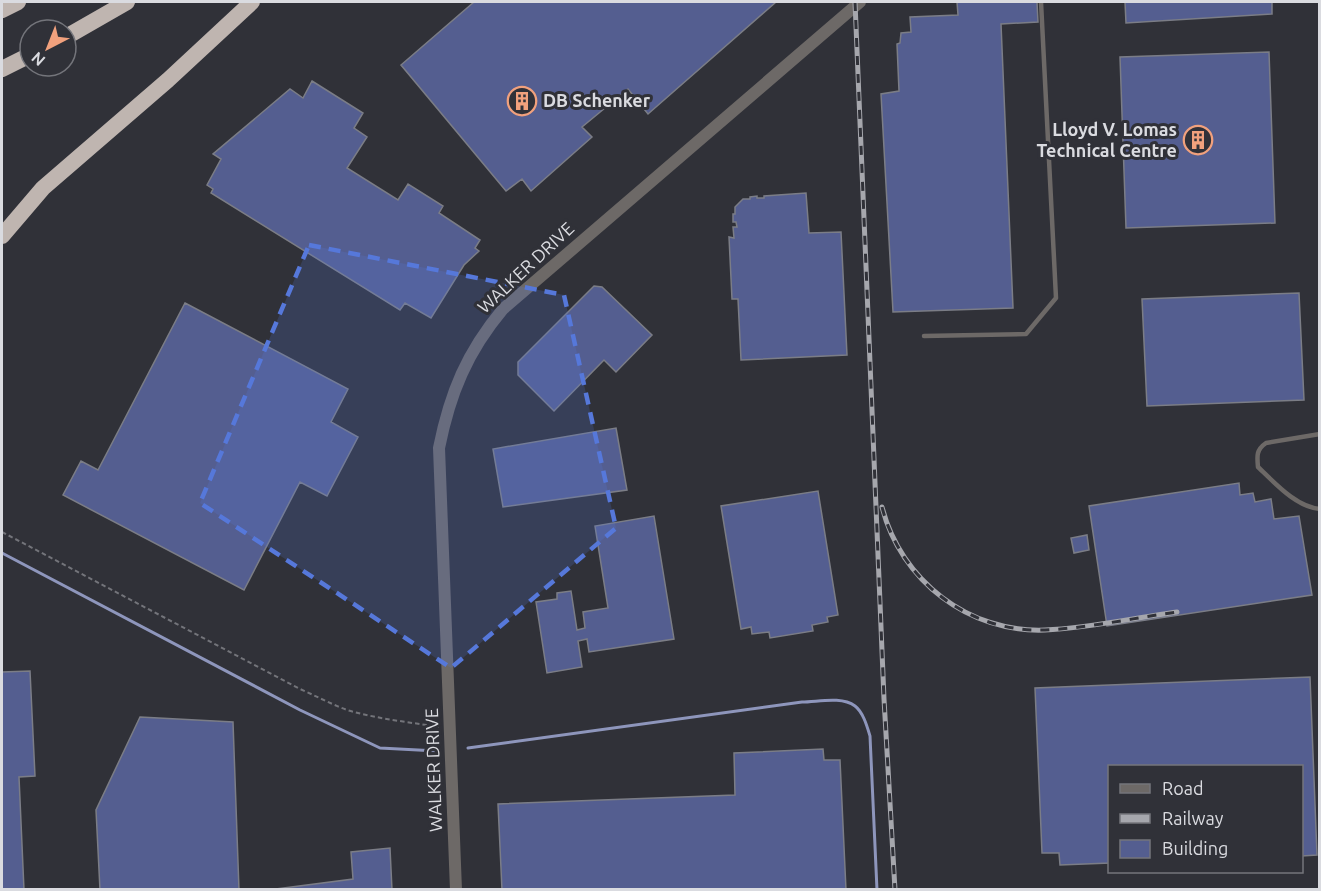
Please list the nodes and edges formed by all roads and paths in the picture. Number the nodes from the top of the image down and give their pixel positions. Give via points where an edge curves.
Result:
1 (18, 2) edge
2 (127, 2) edge
3 (252, 2) edge
4 (860, 2) edge
5 (1041, 2) edge
6 (2, 10) edge
7 (78, 30) edge
8 (18, 61) edge
9 (2, 69) edge
10 (2, 236) edge
11 (924, 336) dead end
12 (1320, 434) edge
13 (1320, 509) edge
14 (2, 532) edge
15 (451, 729) junction
16 (456, 890) edge

1 - 6 highway
2 - 7 highway
3 - 10 highway via 43,188
4 - 15 street, WALKER DRIVE via 503,309 473,350 453,392 439,448
5 - 11 lane via 1056,298 1026,334
8 - 9 highway
12 - 13 lane via 1266,443 1257,454 1258,467 1305,507
14 - 15 path via 300,689 368,715
15 - 16 street, WALKER DRIVE

